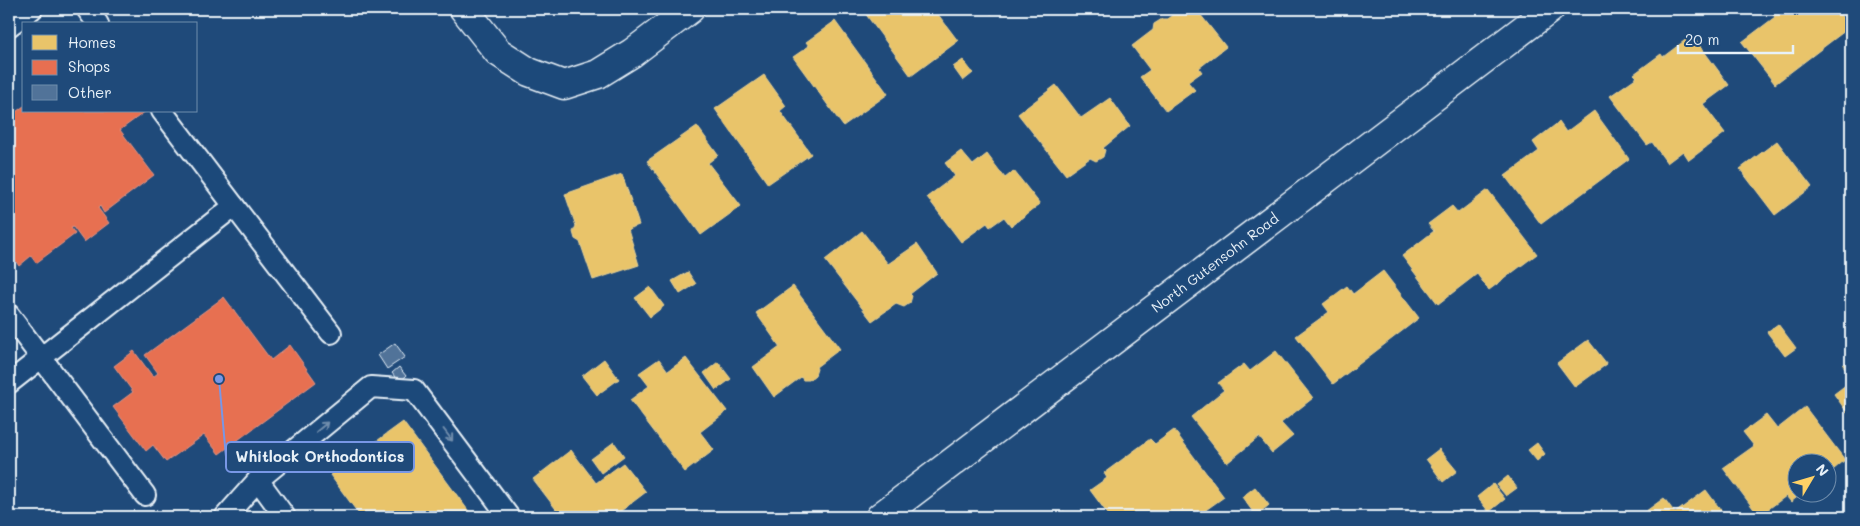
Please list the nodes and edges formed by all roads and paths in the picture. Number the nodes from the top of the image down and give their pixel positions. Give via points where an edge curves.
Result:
1 (32, 9) edge
2 (87, 9) edge
3 (464, 9) edge
4 (690, 9) edge
5 (1550, 9) edge
6 (97, 22) edge
7 (9, 26) edge
8 (163, 112) edge
9 (234, 206) junction
10 (9, 315) edge
11 (331, 333) dead end
12 (40, 358) junction
13 (9, 383) edge
14 (258, 480) junction
15 (145, 495) dead end
16 (225, 517) edge
17 (285, 517) edge
18 (509, 517) edge
19 (880, 517) edge

1 - 7 lane
2 - 6 lane
3 - 4 street via 498,52 529,72 564,85 598,74
5 - 19 street, North Gutensohn Road
8 - 9 lane
9 - 11 lane
9 - 12 lane
10 - 12 lane
12 - 13 lane
12 - 15 lane
14 - 16 lane
14 - 17 lane
14 -> 18 lane via 371,387 414,390

